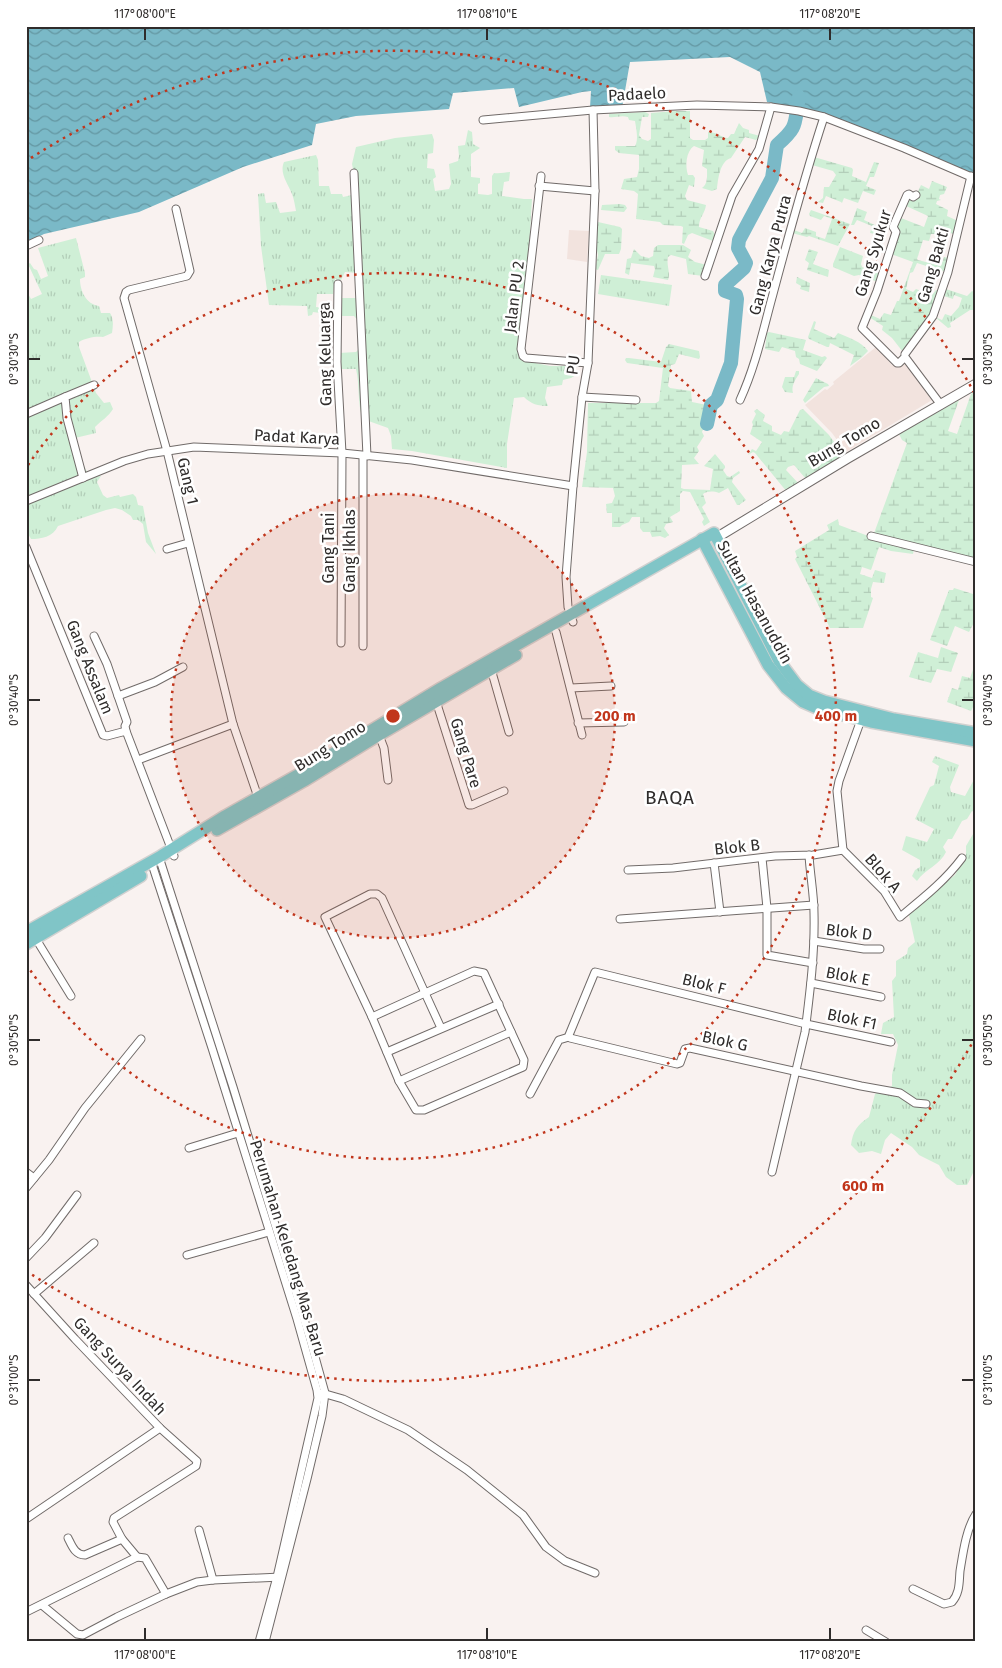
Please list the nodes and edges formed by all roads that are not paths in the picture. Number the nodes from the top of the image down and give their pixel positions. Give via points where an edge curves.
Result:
1 (771, 107) junction
2 (593, 110) junction
3 (824, 116) junction
4 (483, 120) dead end
5 (354, 174) dead end
6 (541, 176) dead end
7 (973, 178) edge
8 (539, 186) junction
9 (595, 192) junction
10 (916, 195) dead end
11 (176, 209) dead end
12 (39, 240) dead end
13 (26, 246) edge
14 (705, 276) dead end
15 (338, 284) dead end
16 (905, 356) junction
17 (588, 362) junction
18 (976, 384) edge
19 (94, 385) dead end
20 (65, 397) junction
21 (582, 397) junction
22 (636, 400) dead end
23 (740, 400) dead end
24 (941, 405) junction
25 (26, 414) edge
26 (167, 451) junction
27 (342, 453) junction
28 (365, 456) junction
29 (83, 478) junction
30 (572, 486) junction
31 (26, 501) edge
32 (715, 535) junction
33 (871, 536) dead end
34 (703, 542) junction
35 (188, 543) junction
36 (26, 547) edge
37 (166, 549) dead end
38 (728, 560) junction
39 (976, 562) edge
40 (717, 565) junction
41 (572, 618) junction
42 (757, 631) junction
43 (556, 632) junction
44 (94, 636) dead end
45 (341, 644) dead end
46 (363, 646) dead end
47 (183, 667) dead end
48 (491, 669) junction
49 (611, 686) dead end
50 (571, 688) junction
51 (118, 696) junction
52 (436, 701) junction
53 (410, 712) junction
54 (863, 715) junction
55 (624, 722) dead end
56 (578, 723) junction
57 (233, 724) junction
58 (126, 731) junction
59 (509, 732) dead end
60 (976, 732) edge
61 (379, 735) junction
62 (582, 735) dead end
63 (976, 741) edge
64 (138, 760) junction
65 (388, 780) dead end
66 (504, 791) dead end
67 (260, 802) junction
68 (843, 850) junction
69 (173, 852) junction
70 (807, 855) junction
71 (762, 858) junction
72 (962, 858) dead end
73 (156, 862) junction
74 (714, 863) junction
75 (628, 870) dead end
76 (814, 905) junction
77 (767, 908) junction
78 (720, 912) junction
79 (620, 919) dead end
80 (29, 938) edge
81 (814, 941) junction
82 (880, 949) dead end
83 (813, 964) junction
84 (811, 983) junction
85 (425, 993) junction
86 (71, 996) dead end
87 (881, 996) dead end
88 (499, 1004) junction
89 (372, 1017) junction
90 (806, 1024) junction
91 (440, 1028) junction
92 (512, 1032) junction
93 (569, 1038) junction
94 (141, 1039) dead end
95 (891, 1042) dead end
96 (387, 1052) junction
97 (796, 1071) junction
98 (399, 1081) junction
99 (530, 1094) dead end
100 (926, 1104) dead end
101 (242, 1121) junction
102 (235, 1124) junction
103 (238, 1133) junction
104 (189, 1148) dead end
105 (26, 1172) edge
106 (772, 1172) dead end
107 (34, 1178) junction
108 (26, 1188) edge
109 (77, 1195) dead end
110 (269, 1232) junction
111 (94, 1243) dead end
112 (187, 1255) dead end
113 (26, 1258) edge
114 (26, 1285) edge
115 (34, 1294) junction
116 (321, 1393) junction
117 (160, 1428) junction
118 (976, 1514) edge
119 (26, 1518) edge
120 (199, 1530) dead end
121 (68, 1538) dead end
122 (122, 1539) junction
123 (136, 1557) junction
124 (595, 1573) dead end
125 (280, 1577) junction
126 (213, 1580) junction
127 (912, 1589) dead end
128 (166, 1594) junction
129 (42, 1605) junction
130 (26, 1612) edge
131 (866, 1630) dead end
132 (259, 1642) edge
133 (266, 1642) edge
134 (886, 1642) edge

1 - 2 street, Padaelo via 697,105
1 - 3 street, Padaelo
1 - 14 street via 759,149 732,196
2 - 4 street, Padaelo
2 - 9 street, PU
3 - 7 street, Padaelo
3 - 23 street, Gang Karya Putra via 760,348
5 - 28 street, Gang Ikhlas
6 - 8 street, Jalan PU 2
7 - 16 street, Gang Bakti via 933,316
8 - 9 street
8 - 17 street, Jalan PU 2 via 521,348 523,356
9 - 17 street, PU
10 - 16 street, Gang Syukur via 907,195 893,227 896,232 862,328 896,363
11 - 26 street, Gang 1 via 189,274 124,294
12 - 13 street
15 - 27 street, Gang Keluarga
16 - 24 street
17 - 21 street, PU
18 - 24 street, Bung Tomo
19 - 20 street
20 - 25 street
20 - 29 street
21 - 22 street
21 - 30 street, PU
24 - 32 street, Bung Tomo via 729,530
26 - 27 street, Padat Karya via 194,447
26 - 29 street, Padat Karya via 124,461
26 - 35 street, Gang 1
27 - 28 street, Padat Karya
27 - 45 street, Gang Tani
28 - 30 street, Padat Karya via 412,460
28 - 46 street, Gang Ikhlas
29 - 31 street, Padat Karya
30 - 41 street, PU via 566,577
32 - 34 main road, Bung Tomo
32 - 38 main road, Sultan Hasanuddin
33 - 39 street
34 - 40 main road, Sultan Hasanuddin
34 - 41 main road, Bung Tomo
35 - 37 street
35 - 57 street, Gang 1
36 - 58 street, Gang Assalam via 103,735
38 - 40 main road
38 - 42 main road, Sultan Hasanuddin
40 - 42 main road, Sultan Hasanuddin
41 - 43 main road, Bung Tomo
41 - 53 main road, Bung Tomo
42 - 54 main road, Sultan Hasanuddin via 797,685 810,695
43 - 48 main road, Bung Tomo
43 - 50 street
44 - 51 street
47 - 51 street
48 - 52 main road, Bung Tomo
48 - 59 street
49 - 50 street
50 - 56 street
51 - 58 street via 127,722
52 - 53 main road, Bung Tomo
52 - 66 street, Gang Pare via 469,805
53 - 61 main road, Bung Tomo
53 - 67 main road, Bung Tomo
54 - 60 main road, Sultan Hasanuddin
54 - 63 main road, Sultan Hasanuddin
54 - 68 street via 838,780
55 - 56 street
56 - 62 street
57 - 64 street
57 - 67 street, Gang 1
58 - 64 street, Gang Assalam
61 - 65 street
61 - 67 main road, Bung Tomo
64 - 69 street, Gang Assalam
67 - 69 main road, Bung Tomo
68 - 70 street, Blok B
68 - 72 street, Blok A via 884,891 900,917 952,872
69 - 73 main road, Bung Tomo
70 - 71 street, Blok B
70 - 76 street
71 - 74 street, Blok B
71 - 77 street
73 - 80 main road, Bung Tomo
73 - 101 street
73 - 102 street, Perumahan Keledang Mas Baru
74 - 75 street, Blok B
74 - 78 street
76 - 77 street
76 - 81 street
77 - 78 street
77 - 83 street via 767,955
78 - 79 street
80 - 86 street
81 - 82 street, Blok D
81 - 83 street
83 - 84 street
84 - 87 street, Blok E
84 - 90 street
85 - 88 street via 474,970 481,971
85 - 89 street
85 - 89 street via 382,898 370,894 325,917
85 - 91 street
88 - 91 street
88 - 92 street
89 - 96 street
90 - 93 street, Blok F via 595,972
90 - 95 street, Blok F1
90 - 97 street
91 - 96 street
92 - 98 street
92 - 98 street via 524,1060 520,1069 420,1111 416,1110
93 - 97 street, Blok G via 677,1064 688,1048
93 - 99 street via 559,1040
94 - 107 street
96 - 98 street
97 - 100 street via 900,1093 914,1103
97 - 106 street
101 - 102 street
101 - 116 street via 300,1303
102 - 103 street, Perumahan Keledang Mas Baru
103 - 104 street
103 - 110 street, Perumahan Keledang Mas Baru
105 - 107 street
107 - 108 street
109 - 113 street
110 - 112 street
110 - 116 street, Perumahan Keledang Mas Baru
111 - 115 street
114 - 115 street, Gang Surya Indah
115 - 117 street, Gang Surya Indah
116 - 124 street via 343,1399 408,1430 467,1470 523,1515 546,1547 565,1561
116 - 125 street, Perumahan Keledang Mas Baru
117 - 119 street
117 - 122 street, Gang Surya Indah via 198,1463 114,1518
118 - 127 street via 963,1552 959,1586 952,1602 944,1604
120 - 126 street
121 - 122 street via 81,1555
122 - 123 street
123 - 128 street via 145,1558
123 - 129 street
125 - 126 street
125 - 132 street, Perumahan Keledang Mas Baru
125 - 133 street
126 - 128 street via 197,1582
128 - 129 street via 83,1635 77,1634
129 - 130 street
131 - 134 street

